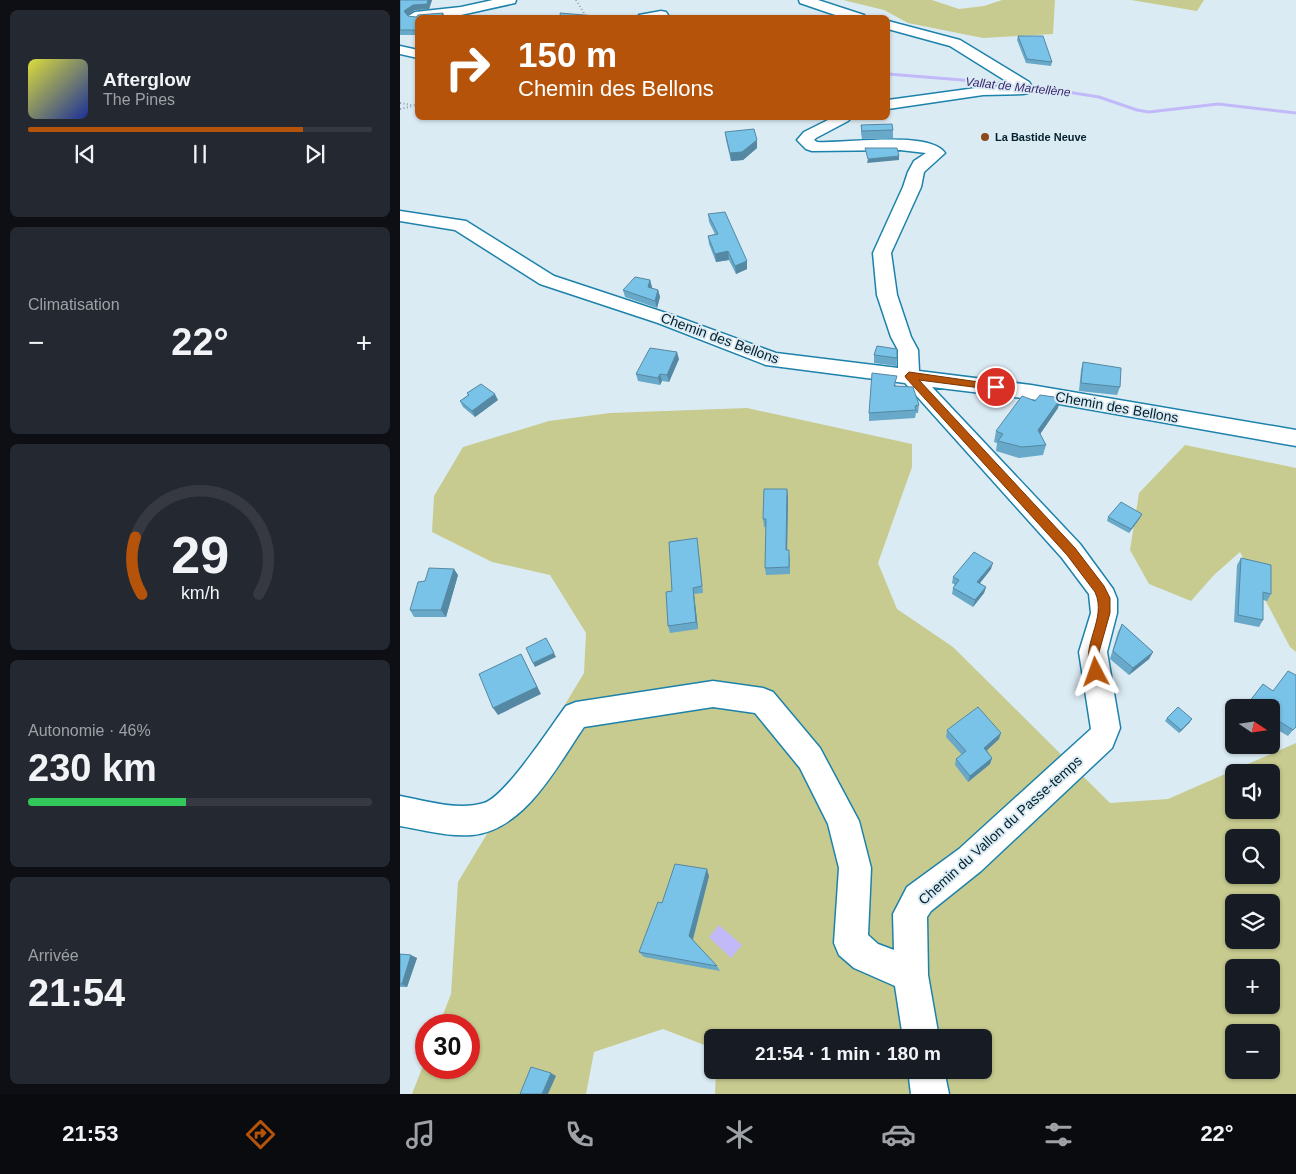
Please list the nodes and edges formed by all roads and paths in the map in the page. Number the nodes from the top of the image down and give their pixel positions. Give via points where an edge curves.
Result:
1 (510, 0) edge
2 (576, 0) edge
3 (805, 0) edge
4 (425, 15) edge
5 (585, 15) edge
6 (850, 15) edge
7 (890, 26) edge
8 (400, 50) edge
9 (415, 53) edge
10 (400, 103) edge
11 (890, 105) edge
12 (415, 106) edge
13 (415, 106) edge
14 (400, 109) edge
15 (839, 120) edge
16 (400, 216) edge
17 (909, 376) junction
18 (1296, 425) edge
19 (1270, 432) junction
20 (1296, 438) edge
21 (400, 811) edge
22 (911, 975) junction
23 (920, 1029) edge
24 (928, 1079) edge
25 (930, 1094) edge

1 - 4 street
2 - 5 path
3 - 6 street
7 - 11 street via 954,43 1024,85 1022,90 1016,91 983,91
8 - 9 street
10 - 12 path
13 - 14 path
15 - 17 street via 805,140 812,146 822,147 906,145 937,154 920,165 916,172 882,253 887,294 908,350
16 - 17 street, Chemin des Bellons via 460,225 548,280 773,360
17 - 19 street, Chemin des Bellons via 1031,392
17 - 22 street, Chemin du Vallon du Passe-temps via 1071,552 1100,589 1104,613 1093,652 1106,728 1102,738 970,860 919,898 910,914
18 - 19 street
19 - 20 street, Chemin des Bellons
21 - 22 street via 474,820 497,814 517,794 576,715 713,694 763,701 810,758 843,821 855,868 851,943 866,956
22 - 23 street, Chemin du Vallon du Passe-temps
24 - 25 street

